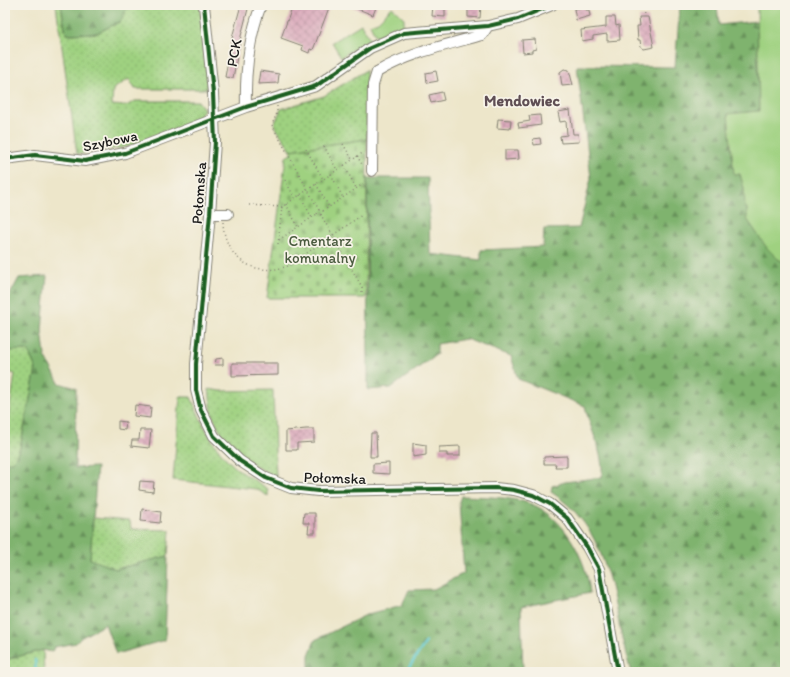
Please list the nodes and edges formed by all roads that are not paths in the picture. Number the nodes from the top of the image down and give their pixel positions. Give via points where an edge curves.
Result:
1 (204, 5) edge
2 (261, 5) edge
3 (552, 5) edge
4 (488, 26) junction
5 (246, 107) junction
6 (215, 119) junction
7 (5, 158) edge
8 (368, 170) road end
9 (210, 214) junction
10 (225, 214) road end
11 (618, 672) edge

1 - 6 street, Połomska
2 - 5 street, PCK via 255,21 245,77
3 - 4 street
4 - 5 street, Szybowa via 404,33 370,48 316,86
4 - 8 street via 482,35 412,55 377,72 373,85
5 - 6 street, Szybowa
6 - 7 street, Szybowa via 125,153 85,161 35,155
6 - 9 street, Połomska
9 - 10 street
9 - 11 street, Połomska via 196,364 196,390 201,410 214,436 240,461 266,478 291,488 318,492 495,488 533,495 550,504 567,518 599,569

